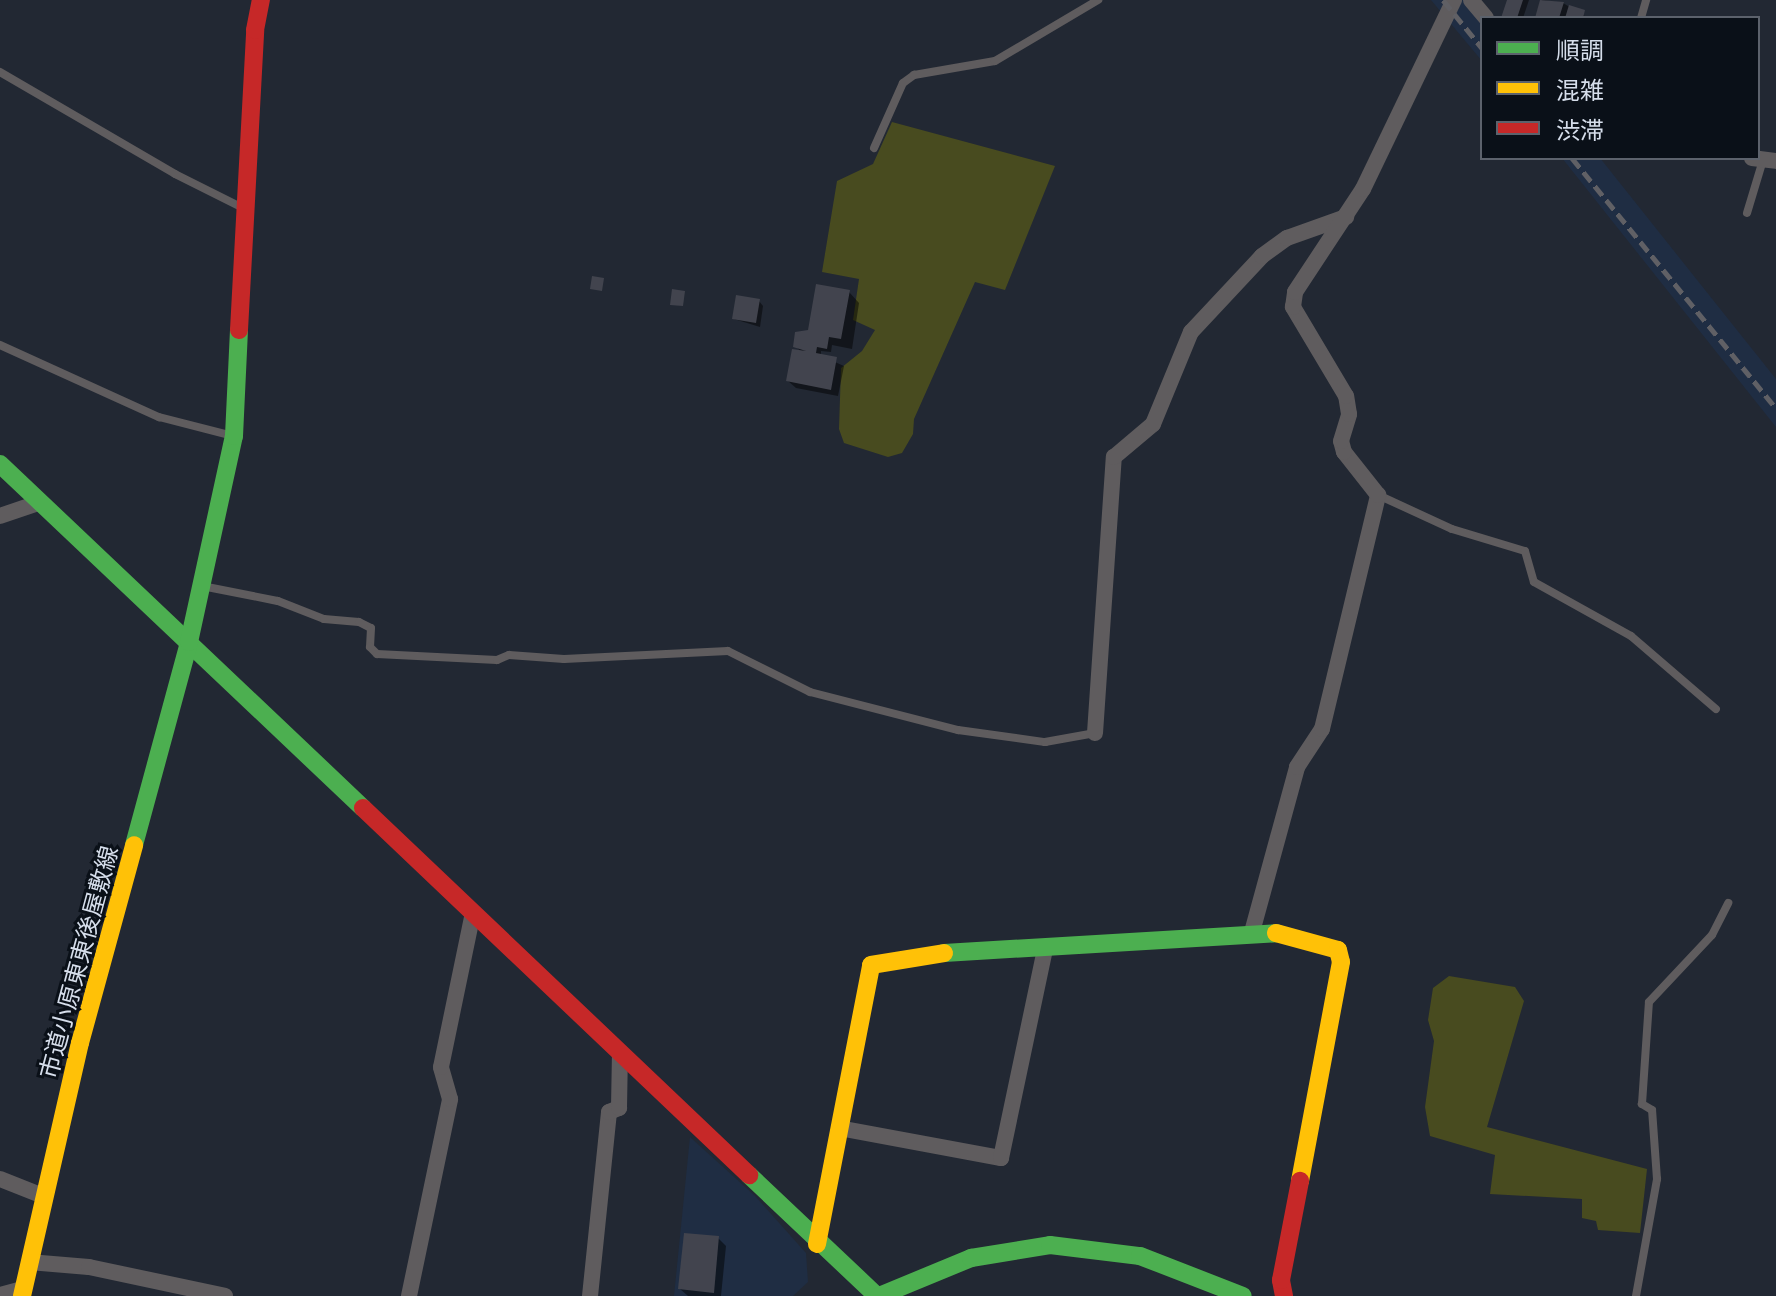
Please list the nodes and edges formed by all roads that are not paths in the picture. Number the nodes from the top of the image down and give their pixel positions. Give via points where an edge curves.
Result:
1 (261, 0) edge
2 (1098, 0) edge
3 (1454, 0) edge
4 (1471, 0) edge
5 (1484, 16) edge
6 (0, 72) edge
7 (874, 148) dead end
8 (1764, 160) edge
9 (244, 208) junction
10 (1747, 213) dead end
11 (1347, 217) junction
12 (0, 345) edge
13 (234, 436) junction
14 (0, 464) edge
15 (1378, 495) junction
16 (41, 502) junction
17 (0, 516) edge
18 (201, 585) junction
19 (189, 642) junction
20 (1716, 709) dead end
21 (1095, 733) joint
22 (1728, 903) dead end
23 (473, 913) junction
24 (1252, 932) junction
25 (1045, 950) junction
26 (620, 1053) junction
27 (839, 1128) junction
28 (0, 1179) edge
29 (43, 1196) junction
30 (817, 1244) junction
31 (29, 1262) junction
32 (23, 1293) edge
33 (0, 1295) edge
34 (225, 1296) edge
35 (409, 1296) edge
36 (590, 1296) edge
37 (878, 1296) edge
38 (1243, 1296) edge
39 (1284, 1296) edge
40 (1636, 1296) edge

1 - 9 street, 市道小原東東後屋敷線
2 - 7 lane via 995,61 914,75 903,83
3 - 11 street
4 - 5 street
6 - 9 lane
8 - 10 lane
9 - 13 street, 市道小原東東後屋敷線
11 - 15 street via 1295,292 1293,307 1346,396 1344,452
11 - 21 street via 1287,238 1262,256 1191,332 1153,424 1114,457
12 - 13 lane via 159,417
13 - 18 street, 市道小原東東後屋敷線
14 - 16 street
15 - 20 lane via 1452,529 1525,551 1534,582 1631,636
15 - 24 street via 1322,729 1297,767
16 - 17 street
16 - 19 street
18 - 19 street, 市道小原東東後屋敷線
18 - 21 lane via 278,601 324,619 359,622 371,628 370,647 377,654 497,660 509,655 564,659 728,651 810,692 958,730 1045,742
19 - 23 street
19 - 29 street, 市道小原東東後屋敷線
22 - 40 lane via 1712,935 1649,1002 1642,1104 1652,1110 1657,1179
23 - 26 street
23 - 35 street via 441,1067 450,1099
24 - 25 street
24 - 39 street via 1338,950 1341,962 1281,1280
25 - 27 street via 944,953 871,965
25 - 27 street via 1001,1158
26 - 30 street
26 - 36 street via 619,1108 609,1112
27 - 30 street
28 - 29 street
29 - 31 street, 市道小原東東後屋敷線
30 - 37 street
31 - 32 street, 市道小原東東後屋敷線
31 - 34 street via 89,1267
32 - 33 street
37 - 38 street via 971,1258 1050,1245 1140,1256

